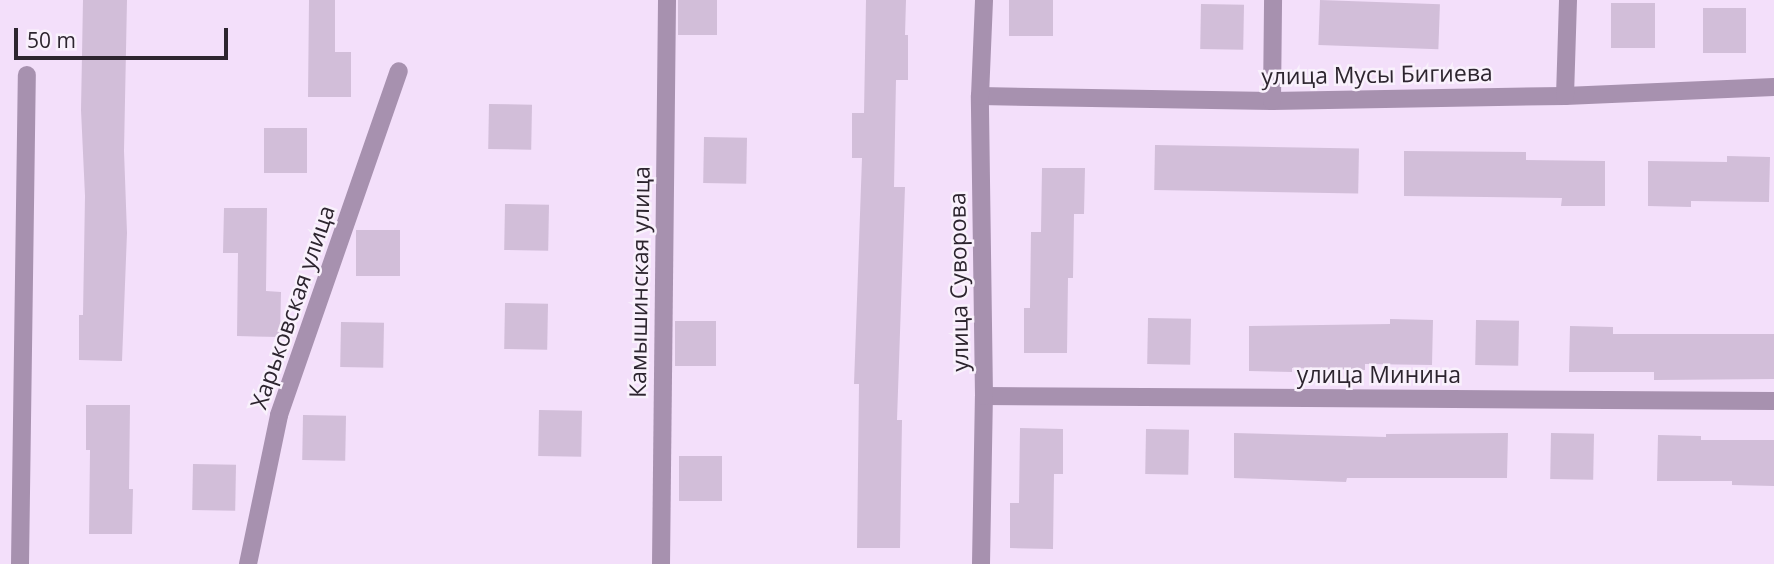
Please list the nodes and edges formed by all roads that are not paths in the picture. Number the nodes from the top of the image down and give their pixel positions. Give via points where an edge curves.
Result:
1 (667, 0) edge
2 (984, 0) edge
3 (1273, 0) edge
4 (1568, 0) edge
5 (399, 71) dead end
6 (27, 75) dead end
7 (1774, 87) edge
8 (980, 96) junction
9 (1565, 96) junction
10 (1272, 101) junction
11 (984, 396) junction
12 (1774, 401) edge
13 (20, 564) edge
14 (248, 564) edge
15 (661, 564) edge
16 (981, 564) edge

1 - 15 street, Камышинская улица
2 - 8 street, улица Суворова
3 - 10 street
4 - 9 street
5 - 14 street, Харьковская улица via 279,415
6 - 13 street
7 - 9 street, улица Мусы Бигиева
8 - 10 street, улица Мусы Бигиева
8 - 11 street, улица Суворова
9 - 10 street, улица Мусы Бигиева
11 - 12 street, улица Минина
11 - 16 street, улица Суворова

